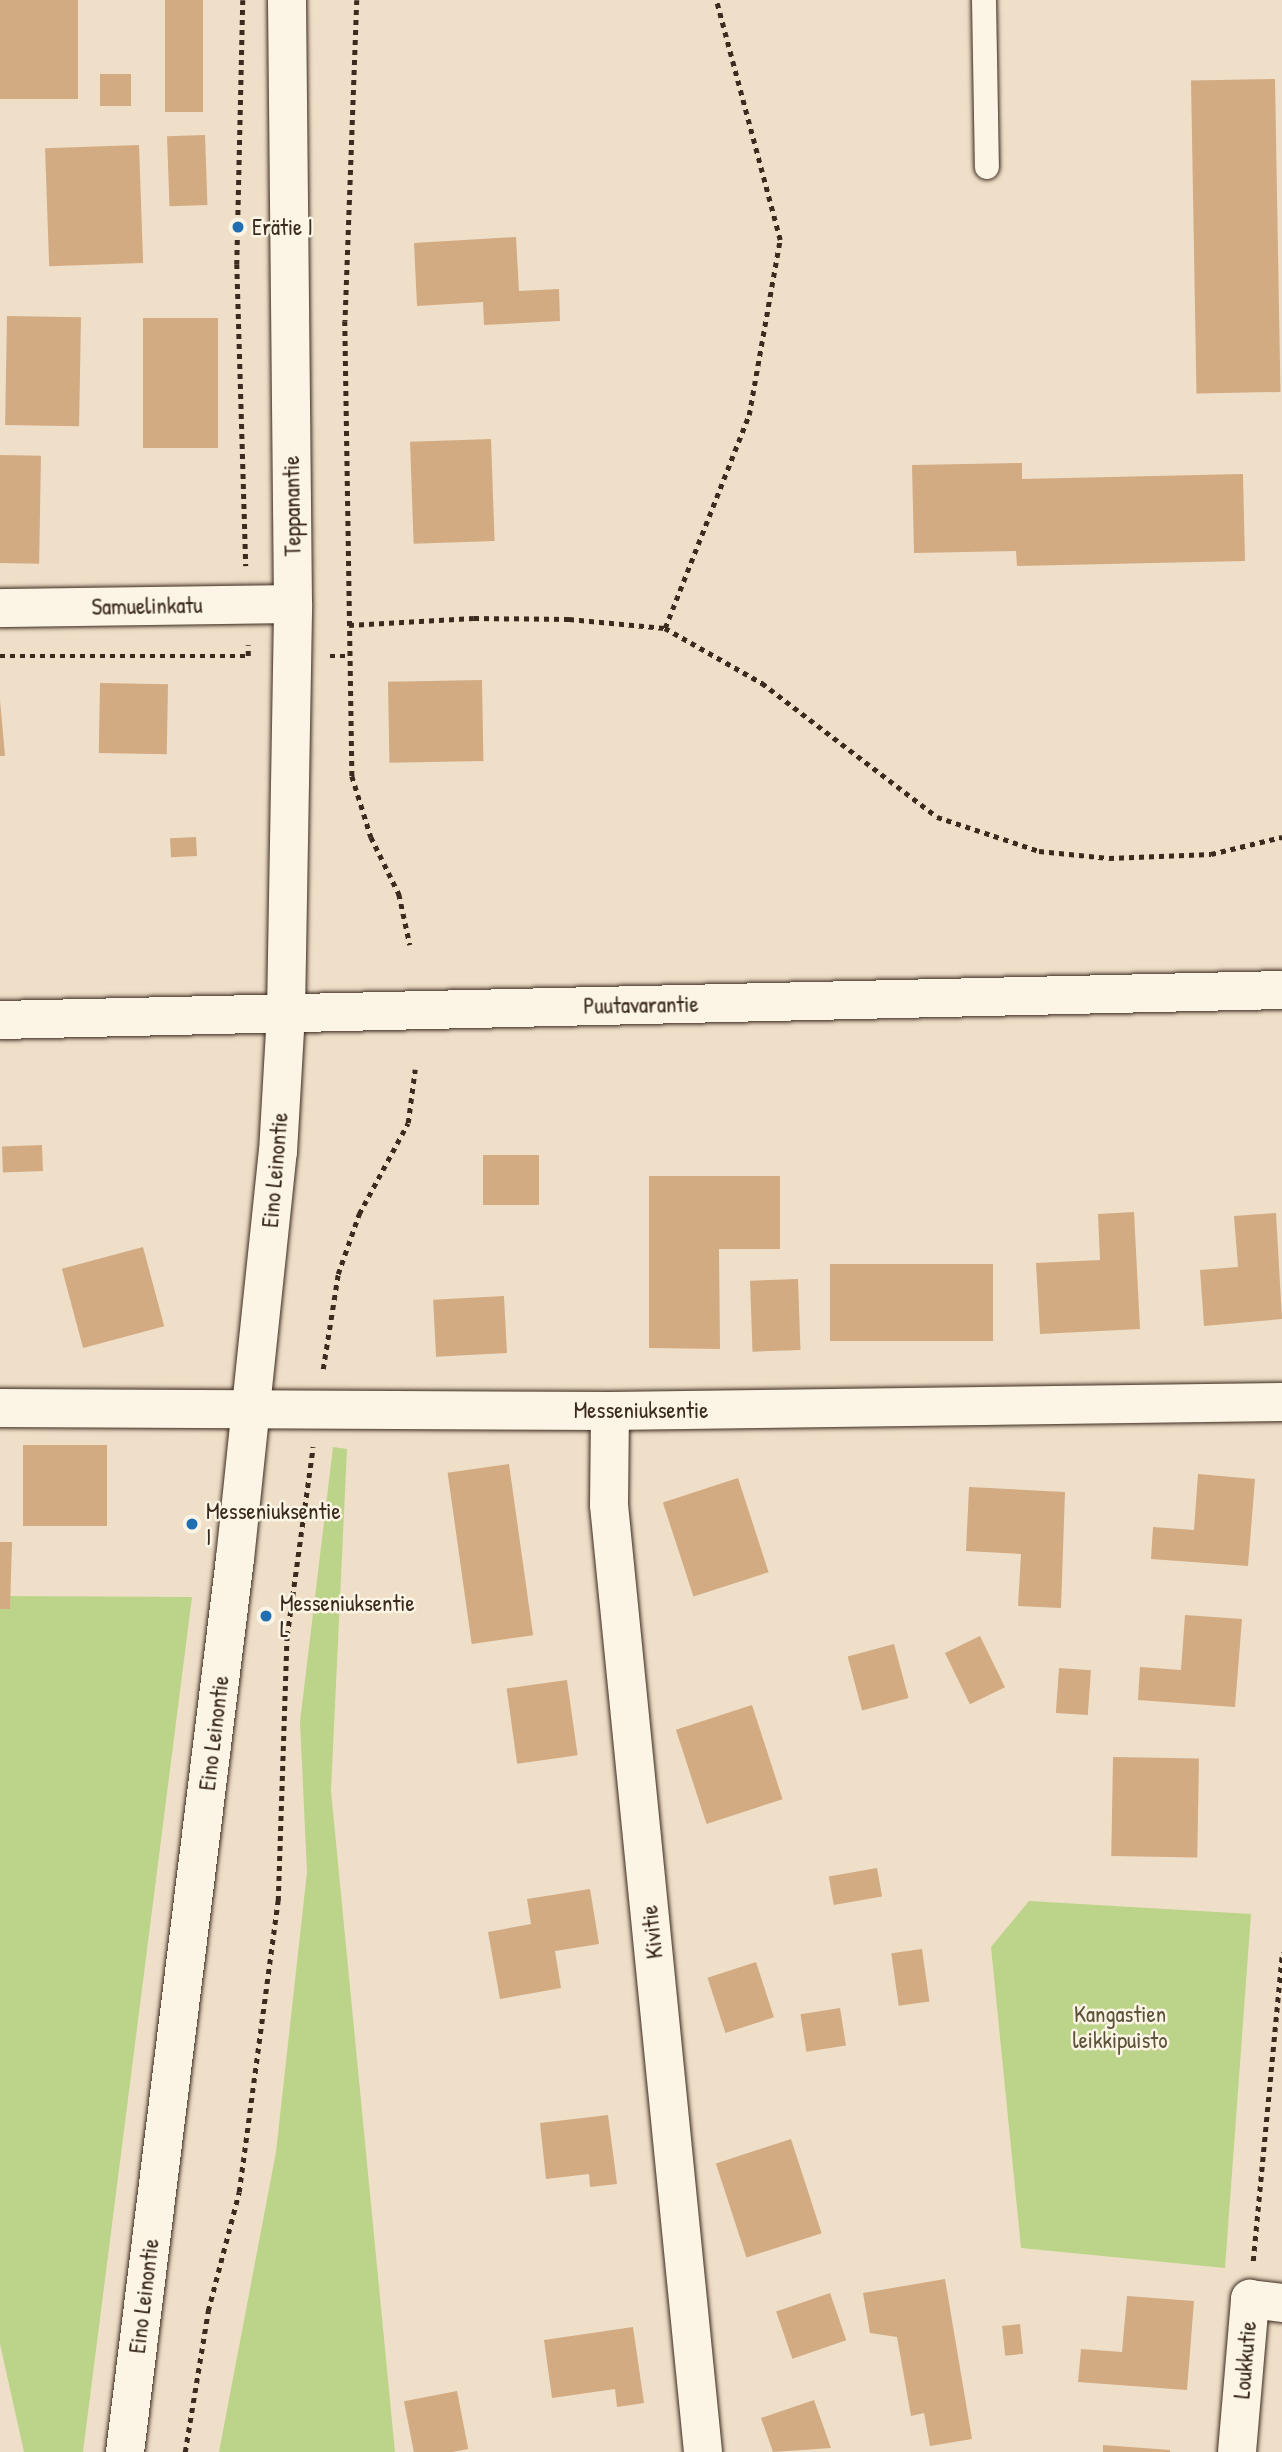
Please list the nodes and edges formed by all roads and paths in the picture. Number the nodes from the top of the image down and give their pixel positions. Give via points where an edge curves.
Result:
1 (243, 0) edge
2 (287, 0) edge
3 (357, 0) edge
4 (716, 0) edge
5 (984, 0) edge
6 (986, 167) dead end
7 (248, 604) junction
8 (293, 604) junction
9 (0, 608) edge
10 (349, 625) junction
11 (665, 628) junction
12 (292, 655) junction
13 (0, 656) edge
14 (248, 656) junction
15 (347, 656) junction
16 (1282, 837) edge
17 (410, 945) dead end
18 (1282, 990) edge
19 (286, 1013) junction
20 (0, 1020) edge
21 (415, 1069) dead end
22 (1282, 1402) edge
23 (252, 1406) junction
24 (0, 1408) edge
25 (318, 1408) junction
26 (610, 1411) junction
27 (1282, 1952) edge
28 (1266, 2301) edge
29 (125, 2452) edge
30 (185, 2452) edge
31 (703, 2452) edge
32 (1237, 2452) edge

1 - 7 path via 237,264
2 - 8 street, Teppanantie
3 - 10 path via 345,321
4 - 11 path via 780,240 749,415
5 - 6 lane
7 - 8 street, Samuelinkatu
7 - 9 street, Samuelinkatu
7 - 14 path
8 - 12 street, Teppanantie
10 - 11 path via 515,618
10 - 15 path
11 - 16 path via 762,683 937,817 1039,851 1108,858 1211,854
12 - 14 path
12 - 15 path
12 - 19 street, Teppanantie
13 - 14 path
15 - 17 path via 352,776 371,837 399,894
18 - 19 street, Puutavarantie
19 - 20 street, Puutavarantie
19 - 23 street, Eino Leinontie via 278,1152
21 - 25 path via 408,1123 359,1214 338,1273
22 - 26 street, Messeniuksentie
23 - 24 street, Messeniuksentie
23 - 25 street, Messeniuksentie
23 - 29 street, Eino Leinontie
25 - 26 street, Messeniuksentie
25 - 30 path via 287,1636 278,1901 239,2192 208,2311
26 - 31 street, Kivitie via 609,1505
27 - 28 path
28 - 32 street, Loukkutie

